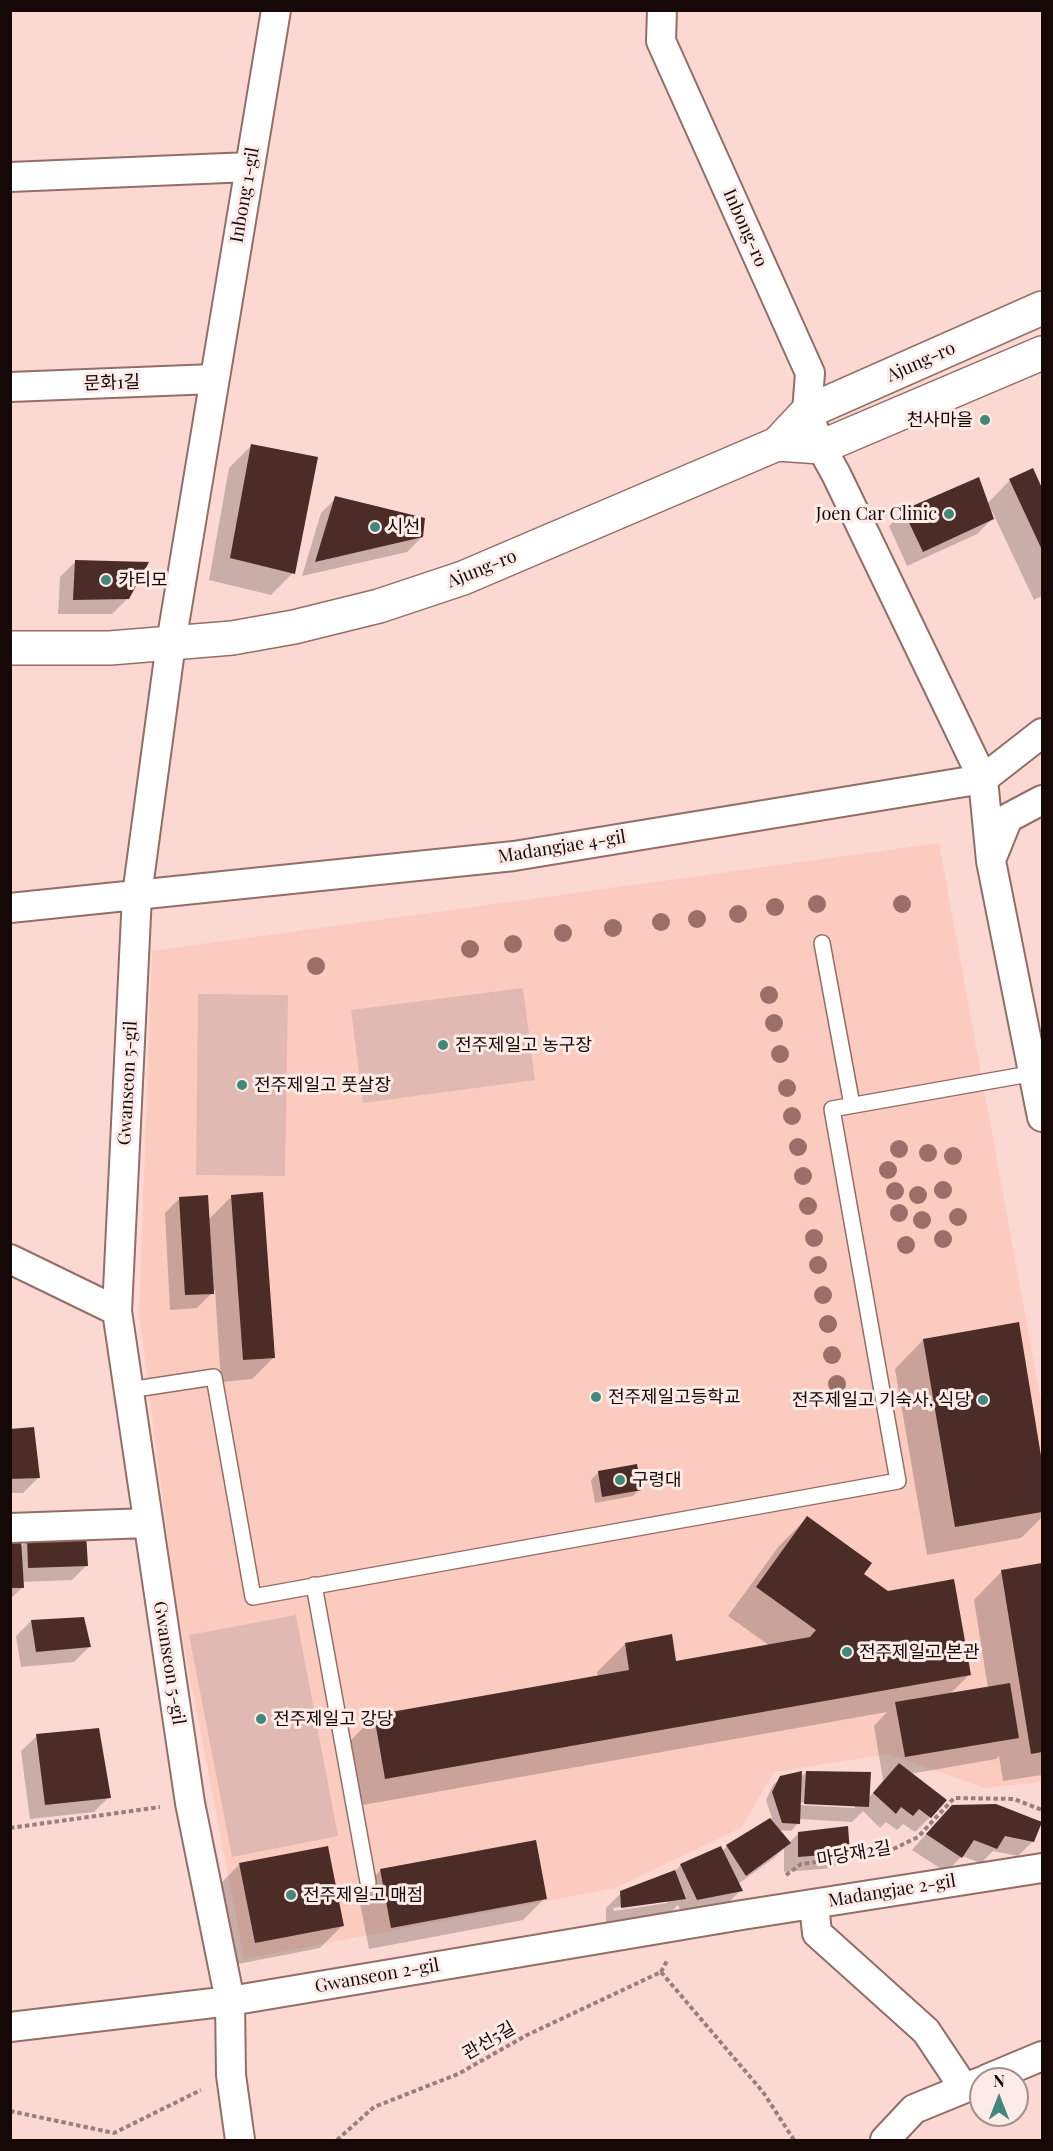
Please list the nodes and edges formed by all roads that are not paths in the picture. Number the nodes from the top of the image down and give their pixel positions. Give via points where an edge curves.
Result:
1 (276, 10) edge
2 (662, 10) edge
3 (250, 167) junction
4 (10, 177) edge
5 (1042, 308) edge
6 (1042, 353) edge
7 (214, 379) junction
8 (10, 387) edge
9 (807, 412) junction
10 (777, 444) junction
11 (821, 447) junction
12 (171, 643) junction
13 (10, 648) edge
14 (1042, 734) edge
15 (984, 779) junction
16 (1042, 800) edge
17 (991, 861) junction
18 (137, 895) junction
19 (10, 908) edge
20 (822, 943) dead end
21 (1035, 1073) junction
22 (852, 1105) junction
23 (1042, 1117) edge
24 (10, 1259) edge
25 (117, 1311) junction
26 (129, 1390) junction
27 (148, 1522) junction
28 (10, 1528) edge
29 (314, 1585) junction
30 (1042, 1868) edge
31 (368, 1882) dead end
32 (814, 1904) junction
33 (742, 1915) joint
34 (230, 2001) junction
35 (10, 2027) edge
36 (1042, 2056) edge
37 (1016, 2067) edge
38 (969, 2075) edge
39 (969, 2086) edge
40 (240, 2140) edge
41 (885, 2140) edge

1 - 3 street, Inbong 1-gil
2 - 9 street, Inbong-ro via 662,40 810,373
3 - 4 street
3 - 7 street, Inbong 1-gil
5 - 9 street, Ajung-ro
6 - 11 street, Ajung-ro
7 - 8 street, 문화1길
7 - 12 street
9 - 10 street, Ajung-ro
9 - 11 street, Inbong-ro
10 - 11 street, Ajung-ro
10 - 12 street, Ajung-ro via 463,578 389,603 294,627
11 - 15 street
12 - 13 street, Ajung-ro via 110,648
12 - 18 street, Gwanseon 5-gil
14 - 15 street, Madangjae 4-gil
15 - 17 street
15 - 18 street, Madangjae 4-gil via 514,856
16 - 17 street via 1008,818
17 - 21 street
18 - 19 street, Madangjae 4-gil
18 - 25 street, Gwanseon 5-gil
20 - 22 lane
21 - 22 lane
21 - 23 street
22 - 29 lane via 832,1109 898,1481
24 - 25 street
25 - 26 street, Gwanseon 5-gil
26 - 27 street, Gwanseon 5-gil
26 - 29 lane via 214,1377 253,1597
27 - 28 street
27 - 34 street, Gwanseon 5-gil via 190,1803
29 - 31 lane
30 - 32 street, Madangjae 2-gil
32 - 33 street, Madangjae 2-gil
32 - 38 street via 817,1933
33 - 34 street, Gwanseon 2-gil
34 - 35 street, Gwanseon 2-gil
34 - 40 street, Gwanseon 5-gil via 231,2075
36 - 37 street
39 - 41 street via 914,2109

